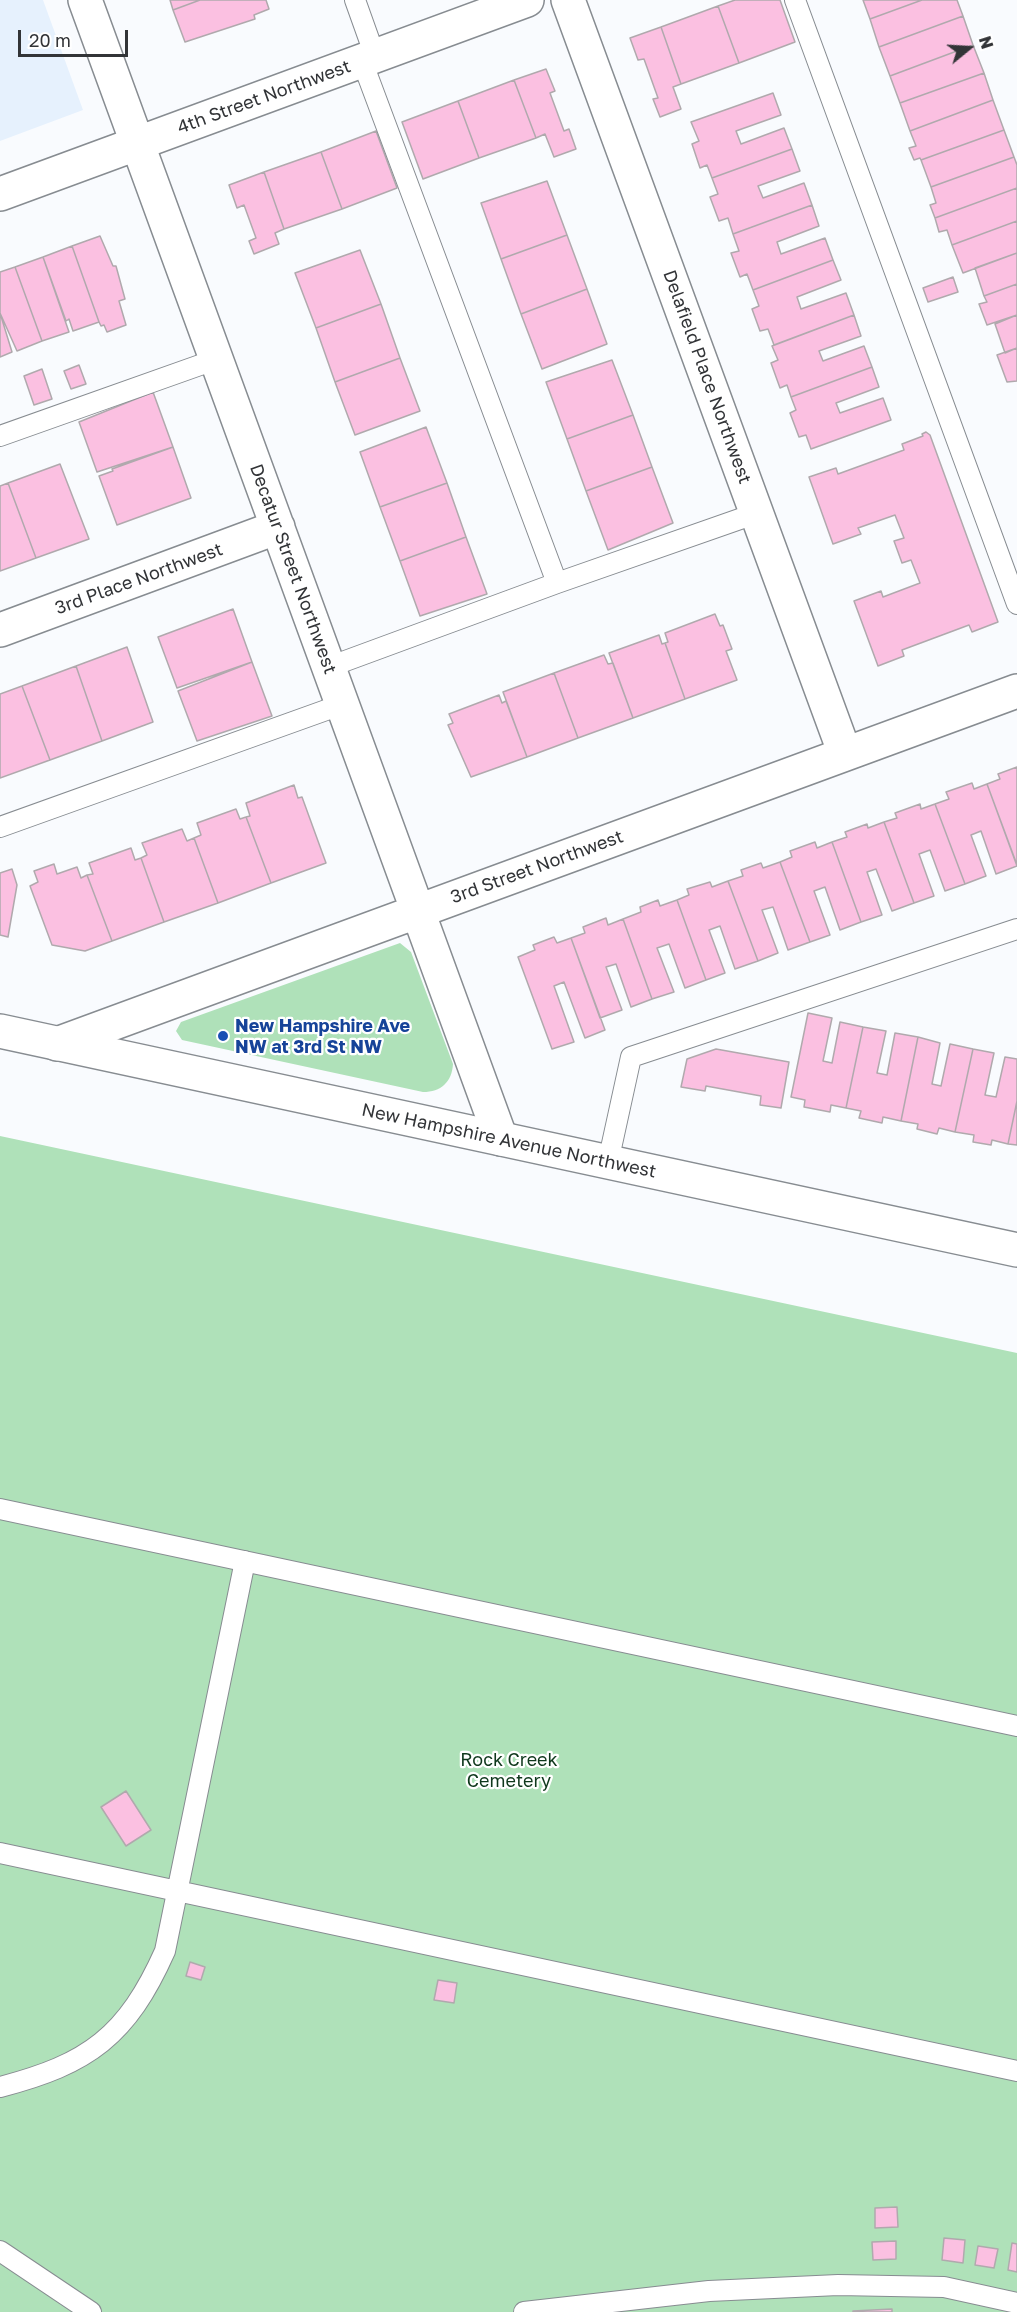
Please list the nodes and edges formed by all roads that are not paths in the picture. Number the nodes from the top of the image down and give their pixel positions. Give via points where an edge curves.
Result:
1 (85, 0) edge
2 (355, 0) edge
3 (527, 0) edge
4 (568, 0) edge
5 (795, 0) edge
6 (368, 58) junction
7 (138, 144) junction
8 (0, 194) edge
9 (217, 359) junction
10 (0, 436) edge
11 (757, 513) junction
12 (278, 527) junction
13 (557, 583) junction
14 (1017, 604) edge
15 (0, 630) edge
16 (329, 667) junction
17 (1017, 690) edge
18 (343, 705) junction
19 (845, 754) junction
20 (0, 827) edge
21 (419, 910) junction
22 (1017, 929) edge
23 (0, 1031) edge
24 (57, 1044) junction
25 (501, 1139) junction
26 (608, 1162) junction
27 (1017, 1250) edge
28 (0, 1509) edge
29 (245, 1561) junction
30 (1017, 1726) edge
31 (0, 1852) edge
32 (176, 1890) junction
33 (1017, 2071) edge
34 (0, 2087) edge
35 (0, 2251) edge
36 (1017, 2303) edge
37 (91, 2312) edge
38 (524, 2312) edge

1 - 7 street, Decatur Street Northwest
2 - 6 lane
3 - 6 street, 4th Street Northwest
4 - 11 street, Delafield Place Northwest
5 - 14 lane
6 - 7 street, 4th Street Northwest
6 - 13 lane
7 - 8 street, 4th Street Northwest
7 - 9 street, Decatur Street Northwest
9 - 10 lane
9 - 12 street, Decatur Street Northwest
11 - 13 lane
11 - 19 street, Delafield Place Northwest
12 - 15 street, 3rd Place Northwest
12 - 16 street, Decatur Street Northwest
13 - 16 lane
16 - 18 street, Decatur Street Northwest
17 - 19 street, 3rd Street Northwest
18 - 20 lane
18 - 21 street, Decatur Street Northwest
19 - 21 street, 3rd Street Northwest
21 - 24 street, 3rd Street Northwest
21 - 25 street, Decatur Street Northwest
22 - 26 lane via 631,1057
23 - 24 street, New Hampshire Avenue Northwest
24 - 25 street, New Hampshire Avenue Northwest
25 - 26 street, New Hampshire Avenue Northwest
26 - 27 street, New Hampshire Avenue Northwest
28 - 29 lane
29 - 30 lane
29 - 32 lane
31 - 32 lane
32 - 33 lane
32 - 34 lane via 165,1951 129,2016 106,2040 80,2058 45,2075
35 - 37 lane
36 - 38 lane via 944,2288 838,2285 708,2291

